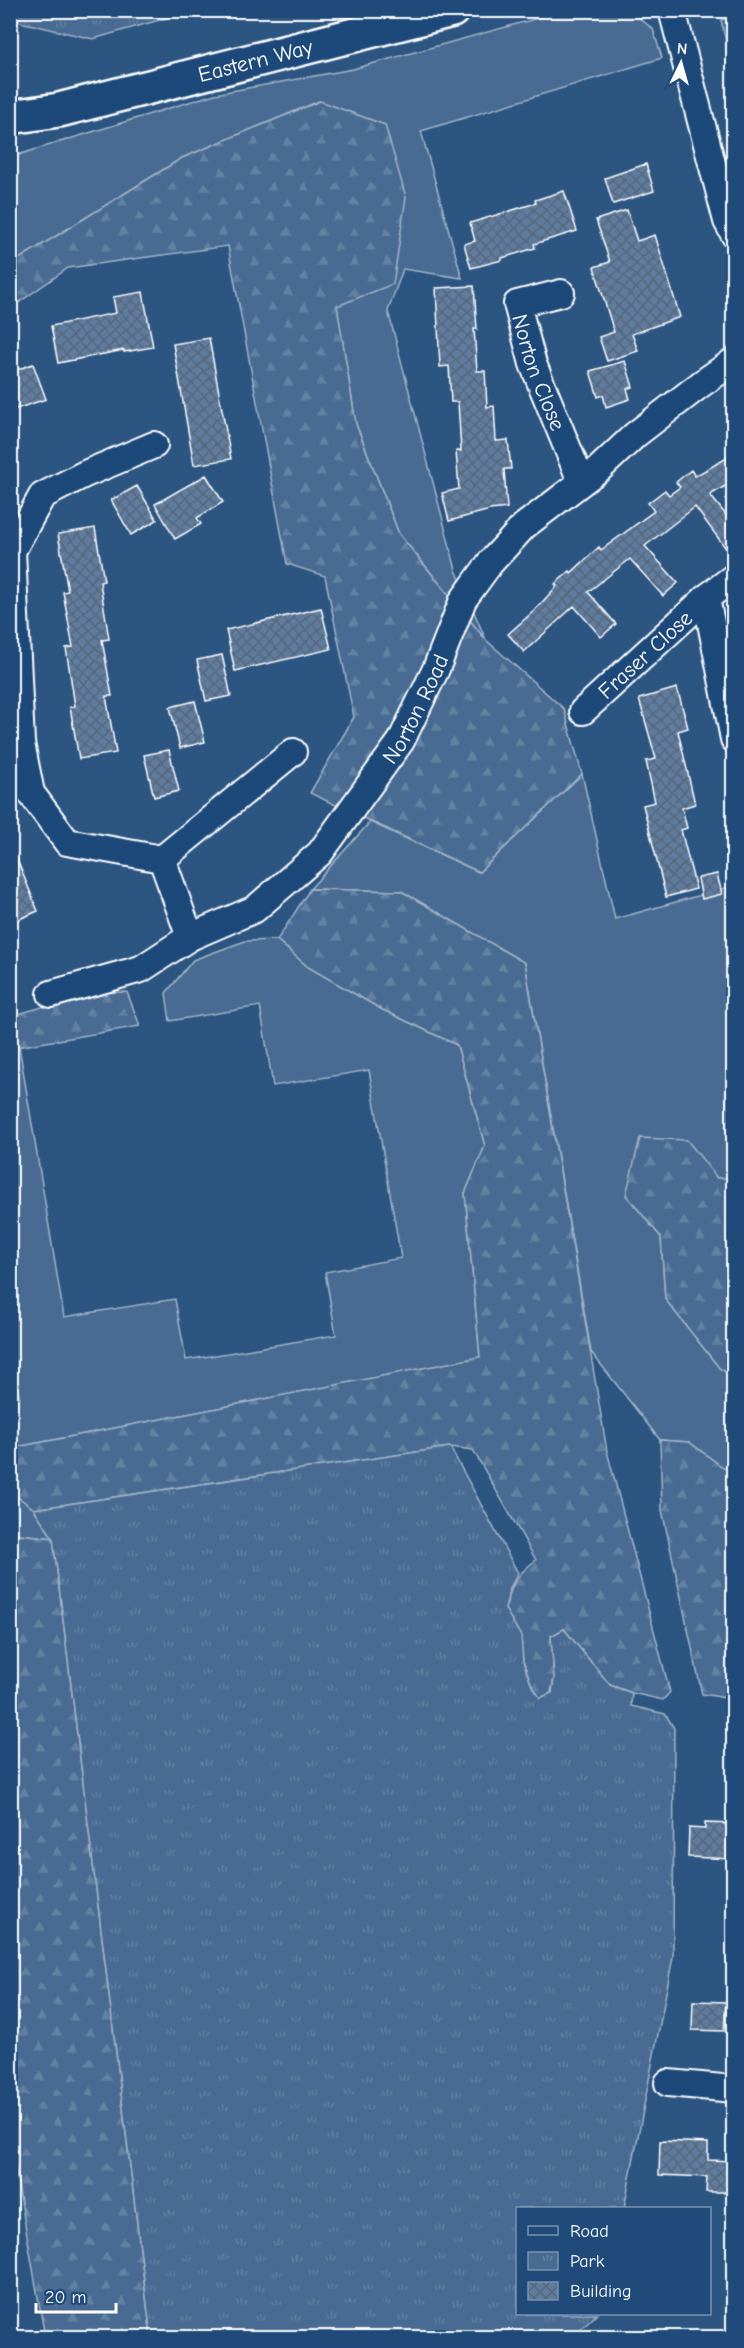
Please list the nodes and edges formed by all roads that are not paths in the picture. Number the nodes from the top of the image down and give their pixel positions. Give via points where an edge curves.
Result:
1 (452, 10) edge
2 (672, 10) edge
3 (59, 110) junction
4 (10, 117) edge
5 (10, 134) edge
6 (734, 234) edge
7 (561, 293) dead end
8 (734, 361) edge
9 (154, 445) dead end
10 (580, 481) junction
11 (734, 577) edge
12 (706, 598) junction
13 (583, 711) dead end
14 (734, 739) edge
15 (293, 752) dead end
16 (162, 859) junction
17 (190, 937) junction
18 (51, 994) dead end
19 (668, 2083) dead end
20 (734, 2089) edge

1 - 3 main road, Eastern Way
2 - 6 street via 727,221
3 - 4 main road, Eastern Way
3 - 5 main road, Eastern Way
7 - 10 street, Norton Close via 517,304 533,364
8 - 10 street, Norton Road
9 - 16 street via 42,496 12,551 21,743 31,793 67,842
10 - 17 street, Norton Road via 524,526 463,600 436,669 401,741 320,853 255,909
11 - 12 street, Fraser Close
12 - 13 street, Fraser Close
12 - 14 street, Fraser Close
15 - 16 street
16 - 17 street
17 - 18 street, Norton Road via 141,969
19 - 20 street

